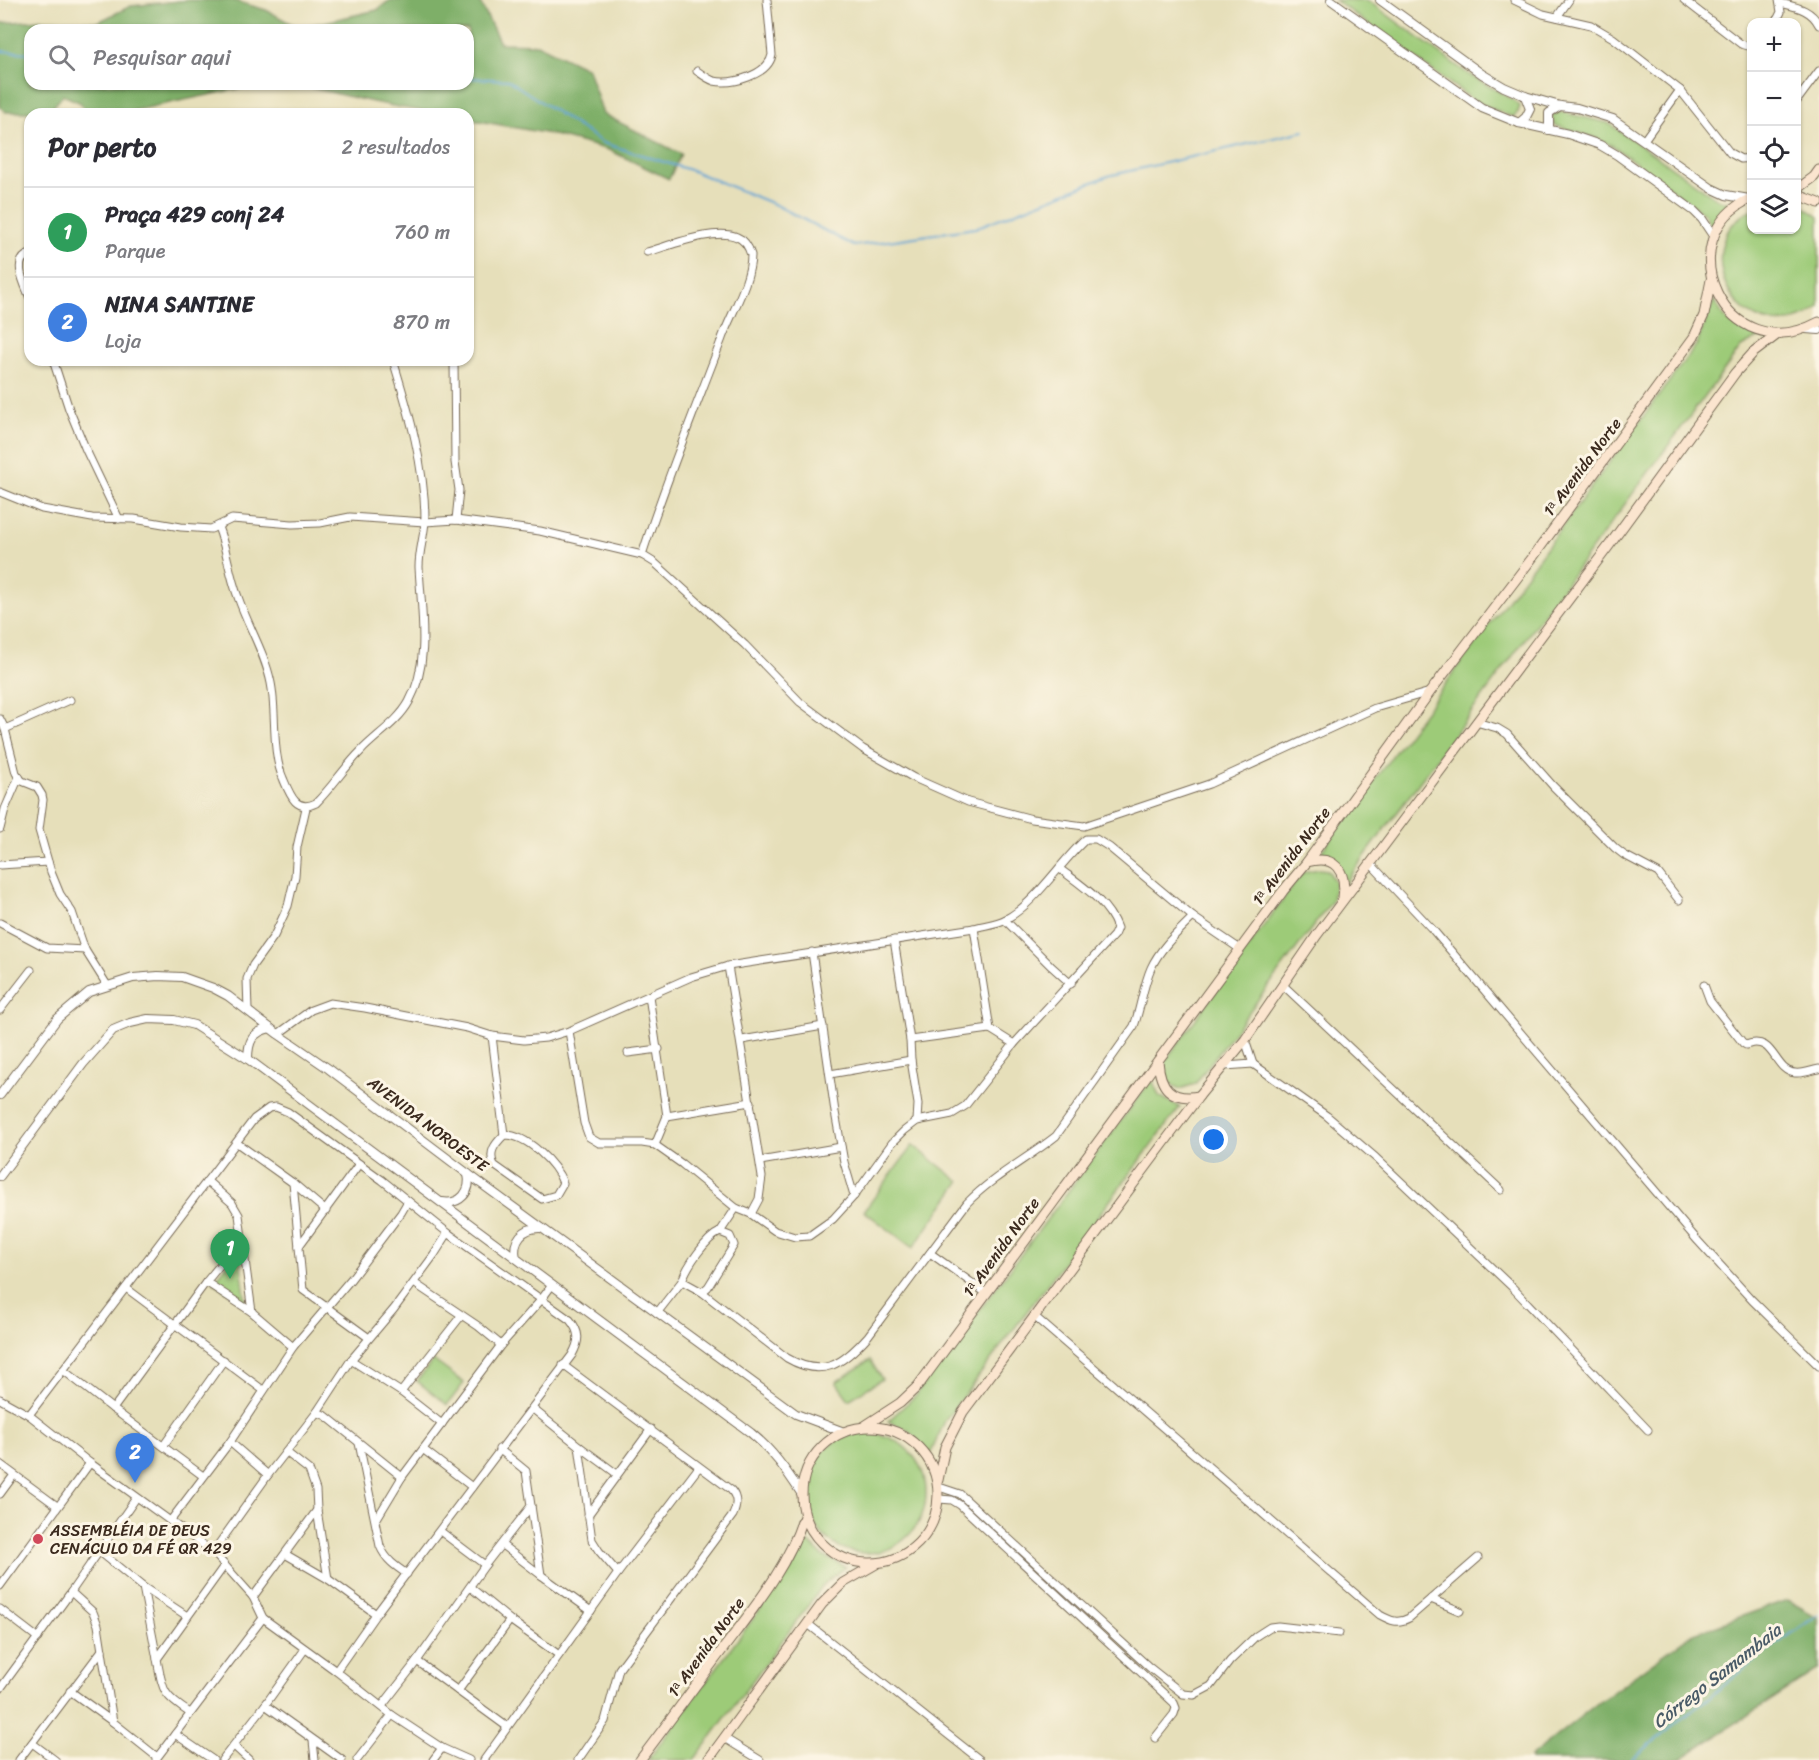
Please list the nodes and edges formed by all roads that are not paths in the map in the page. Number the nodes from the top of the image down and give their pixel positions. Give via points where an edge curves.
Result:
1 (767, 0) edge
2 (1331, 0) edge
3 (1380, 0) edge
4 (1514, 0) edge
5 (1569, 0) edge
6 (1684, 0) edge
7 (1779, 1) edge
8 (1557, 17) junction
9 (1778, 18) edge
10 (1819, 25) edge
11 (1747, 46) edge
12 (697, 71) dead end
13 (1819, 71) edge
14 (1680, 90) junction
15 (1525, 96) junction
16 (1801, 96) edge
17 (1560, 105) junction
18 (1519, 123) junction
19 (1549, 130) junction
20 (1644, 140) junction
21 (1747, 158) edge
22 (1819, 170) edge
23 (1801, 189) edge
24 (1801, 194) edge
25 (1747, 198) edge
26 (1747, 200) edge
27 (1819, 203) edge
28 (1714, 237) junction
29 (647, 252) dead end
30 (24, 257) edge
31 (1711, 280) junction
32 (24, 281) edge
33 (1819, 322) edge
34 (1806, 329) junction
35 (1819, 330) edge
36 (1778, 334) junction
37 (55, 366) edge
38 (395, 366) edge
39 (454, 366) edge
40 (0, 492) edge
41 (119, 519) junction
42 (456, 520) junction
43 (424, 522) junction
44 (218, 527) junction
45 (642, 555) junction
46 (1430, 692) junction
47 (70, 700) dead end
48 (1476, 722) junction
49 (2, 723) edge
50 (19, 777) junction
51 (306, 808) junction
52 (1084, 826) junction
53 (0, 829) edge
54 (1086, 839) junction
55 (48, 862) junction
56 (1307, 862) junction
57 (1371, 864) junction
58 (0, 865) edge
59 (1060, 870) junction
60 (1343, 900) junction
61 (1679, 900) dead end
62 (1193, 917) junction
63 (1005, 920) junction
64 (0, 923) edge
65 (974, 928) junction
66 (894, 940) junction
67 (1240, 949) junction
68 (85, 950) junction
69 (812, 952) junction
70 (728, 966) junction
71 (31, 970) dead end
72 (1071, 984) junction
73 (107, 985) junction
74 (1283, 985) junction
75 (1704, 985) dead end
76 (649, 996) junction
77 (0, 1010) edge
78 (248, 1011) junction
79 (823, 1026) junction
80 (270, 1028) junction
81 (990, 1029) junction
82 (569, 1031) junction
83 (278, 1034) junction
84 (492, 1036) junction
85 (742, 1040) junction
86 (910, 1040) junction
87 (1245, 1040) junction
88 (1014, 1044) junction
89 (658, 1049) junction
90 (628, 1053) dead end
91 (248, 1059) junction
92 (911, 1060) junction
93 (1158, 1061) junction
94 (1253, 1064) junction
95 (1225, 1066) junction
96 (1819, 1068) edge
97 (830, 1074) junction
98 (4, 1083) edge
99 (0, 1095) edge
100 (1198, 1096) junction
101 (751, 1102) junction
102 (667, 1116) junction
103 (917, 1121) junction
104 (504, 1135) junction
105 (237, 1143) junction
106 (655, 1145) junction
107 (841, 1147) junction
108 (760, 1161) junction
109 (359, 1164) junction
110 (468, 1174) junction
111 (0, 1176) edge
112 (207, 1182) junction
113 (292, 1183) junction
114 (1501, 1190) dead end
115 (854, 1196) junction
116 (408, 1201) junction
117 (441, 1202) junction
118 (736, 1208) junction
119 (326, 1211) junction
120 (751, 1214) junction
121 (542, 1228) junction
122 (720, 1232) junction
123 (448, 1233) junction
124 (242, 1238) junction
125 (299, 1246) junction
126 (930, 1253) junction
127 (516, 1258) junction
128 (682, 1281) junction
129 (206, 1282) junction
130 (414, 1283) junction
131 (552, 1285) junction
132 (126, 1288) junction
133 (702, 1292) junction
134 (986, 1293) junction
135 (541, 1300) junction
136 (328, 1307) junction
137 (252, 1312) junction
138 (657, 1313) junction
139 (460, 1316) junction
140 (1034, 1316) junction
141 (175, 1325) junction
142 (369, 1338) junction
143 (501, 1345) junction
144 (293, 1347) junction
145 (224, 1360) junction
146 (351, 1360) junction
147 (563, 1365) junction
148 (1819, 1366) edge
149 (63, 1370) junction
150 (264, 1390) junction
151 (401, 1392) junction
152 (0, 1399) edge
153 (113, 1409) junction
154 (533, 1409) junction
155 (317, 1412) junction
156 (29, 1415) junction
157 (442, 1424) junction
158 (863, 1427) junction
159 (651, 1430) junction
160 (1648, 1430) dead end
161 (844, 1432) junction
162 (230, 1442) junction
163 (359, 1443) junction
164 (164, 1445) junction
165 (579, 1446) junction
166 (500, 1449) junction
167 (424, 1450) junction
168 (286, 1452) junction
169 (90, 1463) junction
170 (0, 1464) edge
171 (699, 1467) junction
172 (268, 1474) junction
173 (618, 1474) junction
174 (14, 1475) junction
175 (203, 1476) junction
176 (402, 1477) junction
177 (938, 1483) junction
178 (472, 1487) junction
179 (801, 1493) junction
180 (0, 1494) edge
181 (136, 1498) junction
182 (939, 1499) junction
183 (57, 1506) junction
184 (531, 1506) junction
185 (317, 1510) junction
186 (588, 1515) junction
187 (804, 1516) junction
188 (171, 1520) junction
189 (376, 1520) junction
190 (440, 1531) junction
191 (502, 1545) junction
192 (99, 1551) junction
193 (213, 1552) junction
194 (285, 1554) junction
195 (1478, 1558) dead end
196 (876, 1564) junction
197 (485, 1565) junction
198 (224, 1566) junction
199 (618, 1573) junction
200 (407, 1574) junction
201 (541, 1575) junction
202 (328, 1579) junction
203 (2, 1581) edge
204 (144, 1587) junction
205 (470, 1587) junction
206 (71, 1592) junction
207 (253, 1597) junction
208 (1431, 1599) junction
209 (0, 1609) edge
210 (591, 1611) junction
211 (1460, 1611) dead end
212 (376, 1614) junction
213 (187, 1616) junction
214 (263, 1618) junction
215 (510, 1620) junction
216 (808, 1624) junction
217 (1339, 1633) dead end
218 (38, 1638) junction
219 (305, 1649) junction
220 (102, 1650) junction
221 (559, 1654) junction
222 (157, 1659) junction
223 (417, 1661) junction
224 (336, 1671) junction
225 (0, 1689) edge
226 (70, 1691) junction
227 (458, 1691) junction
228 (265, 1705) junction
229 (382, 1706) junction
230 (190, 1713) junction
231 (392, 1715) junction
232 (113, 1722) junction
233 (506, 1726) junction
234 (175, 1734) junction
235 (1155, 1737) dead end
236 (724, 1738) junction
237 (314, 1741) junction
238 (32, 1743) junction
239 (234, 1746) junction
240 (442, 1748) junction
241 (156, 1758) edge
242 (19, 1760) edge
243 (55, 1760) edge
244 (213, 1760) edge
245 (222, 1760) edge
246 (249, 1760) edge
247 (315, 1760) edge
248 (342, 1760) edge
249 (357, 1760) edge
250 (433, 1760) edge
251 (470, 1760) edge
252 (484, 1760) edge
253 (578, 1760) edge
254 (640, 1760) edge
255 (708, 1760) edge
256 (760, 1760) edge
257 (980, 1760) edge

1 - 12 street via 772,55 764,68 727,81 712,80
2 - 18 street via 1482,108
3 - 15 street via 1482,74
4 - 8 street
5 - 8 street
6 - 11 street
7 - 9 street
7 - 10 street via 1806,10
8 - 14 street via 1600,29
13 - 16 street
14 - 20 street
14 - 21 street via 1730,153
15 - 17 street
15 - 18 street via 1530,109
17 - 19 street via 1549,113
17 - 20 street via 1613,119
18 - 19 street
19 - 28 street via 1590,141 1617,154 1694,211
20 - 25 street via 1711,188
22 - 23 main road
24 - 27 main road
26 - 28 main road via 1728,215
28 - 31 main road, 1ᵃ Avenida Norte via 1709,258
29 - 45 street via 726,234 742,240 751,255 748,273
30 - 32 street via 20,263
31 - 36 main road via 1720,301 1736,318 1756,329
31 - 46 main road, 1ᵃ Avenida Norte via 1704,315 1694,337
33 - 34 main road
34 - 35 street
34 - 36 main road
36 - 48 main road via 1735,373
37 - 41 street via 86,450
38 - 43 street via 410,415
39 - 42 street via 454,462 459,490
40 - 41 street via 42,509
41 - 44 street via 205,530
42 - 43 street
42 - 45 street via 540,531
43 - 44 street via 370,517 320,524 232,519
43 - 51 street via 419,551 422,637 414,690 398,716 361,750 316,803
44 - 51 street via 237,596 271,684 281,775 295,802
45 - 52 street via 656,563 745,645 800,702 863,749 968,802 1032,819
46 - 52 street via 1375,708 1209,784
46 - 56 main road, 1ᵃ Avenida Norte
47 - 49 street
48 - 57 main road
48 - 61 street via 1507,734 1615,848 1658,873
49 - 50 street
50 - 53 street
50 - 55 street via 37,787 42,795 39,830
51 - 78 street via 288,906 247,979
52 - 54 street
54 - 59 street
54 - 62 street via 1096,839 1109,847
55 - 58 street
55 - 68 street
56 - 60 main road via 1333,862 1343,876
56 - 67 main road, 1ᵃ Avenida Norte
57 - 60 main road
57 - 148 street via 1433,930 1698,1241
59 - 63 street
59 - 72 street via 1105,906 1117,928
60 - 74 main road
62 - 67 street
62 - 126 street via 1158,956 1134,1026 1056,1136 982,1187
63 - 65 street
63 - 72 street
64 - 68 street via 47,948
65 - 66 street
65 - 81 street
66 - 69 street
66 - 86 street
67 - 93 main road, 1ᵃ Avenida Norte
68 - 73 street
69 - 70 street
69 - 79 street
70 - 76 street
70 - 85 street
71 - 77 street
72 - 88 street
73 - 78 street, AVENIDA NOROESTE via 133,978 182,977 213,988
73 - 98 street, AVENIDA NOROESTE via 89,992 57,1019
74 - 87 main road
74 - 114 street
75 - 96 street via 1710,1001 1743,1043 1764,1044 1793,1073
76 - 82 street
76 - 89 street
78 - 80 street, AVENIDA NOROESTE
79 - 85 street
79 - 97 street
80 - 83 street, AVENIDA NOROESTE
80 - 91 street via 257,1032 251,1039
81 - 86 street
81 - 88 street
82 - 84 street via 524,1040
82 - 106 street via 589,1137 600,1143
83 - 84 street via 311,1010 330,1003
83 - 110 street, AVENIDA NOROESTE
84 - 104 street
85 - 101 street
86 - 92 street
87 - 94 street
87 - 95 main road
88 - 103 street via 965,1106 952,1114
89 - 90 street
89 - 102 street
91 - 111 street via 194,1025 174,1020 148,1019 113,1030
91 - 117 street
92 - 97 street
92 - 103 street
93 - 100 main road via 1160,1078 1169,1090 1180,1098
93 - 134 main road, 1ᵃ Avenida Norte
94 - 95 street
94 - 160 street via 1327,1116 1376,1158 1512,1287
95 - 100 main road
97 - 107 street
98 - 99 street, AVENIDA NOROESTE
100 - 140 main road
101 - 102 street
101 - 108 street
102 - 106 street
103 - 115 street via 892,1143
104 - 104 street via 494,1145 495,1165 542,1199 556,1195 563,1184 554,1165 520,1138
105 - 109 street via 254,1119 276,1107
105 - 112 street
105 - 113 street
106 - 118 street
107 - 108 street
107 - 115 street
108 - 120 street via 762,1187
109 - 116 street
109 - 119 street
110 - 117 street via 466,1193 455,1202
110 - 121 street, AVENIDA NOROESTE
112 - 124 street via 232,1203 239,1215
112 - 132 street
113 - 119 street
113 - 125 street
115 - 120 street via 833,1219 808,1236 775,1231
116 - 123 street
116 - 136 street
117 - 127 street
118 - 120 street
118 - 122 street
119 - 125 street
121 - 127 street via 528,1229 518,1238
121 - 138 street, AVENIDA NOROESTE
122 - 128 street via 703,1247
122 - 133 street via 730,1236 734,1245
123 - 130 street
123 - 135 street
124 - 129 street
124 - 137 street
125 - 136 street via 303,1290
126 - 133 street via 868,1336 850,1355 827,1368 798,1365
126 - 134 street
127 - 131 street
128 - 133 street
128 - 138 street
129 - 137 street
129 - 141 street
130 - 139 street
130 - 142 street
131 - 135 street
131 - 179 street via 759,1439 780,1461
132 - 141 street
132 - 149 street
134 - 158 main road, 1ᵃ Avenida Norte via 918,1386
135 - 143 street
135 - 147 street via 576,1328 578,1343
136 - 142 street
136 - 144 street
137 - 144 street
138 - 161 street, AVENIDA NOROESTE via 796,1414
139 - 143 street
139 - 151 street
140 - 177 main road via 957,1420 945,1447
140 - 208 street via 1380,1615 1403,1621
141 - 145 street
141 - 153 street
142 - 146 street
143 - 157 street
144 - 150 street
145 - 150 street
145 - 164 street
146 - 151 street
146 - 155 street
147 - 154 street
147 - 159 street
149 - 153 street
149 - 156 street
150 - 162 street
151 - 157 street
152 - 156 street
153 - 164 street
154 - 165 street
154 - 166 street
155 - 163 street
155 - 168 street
156 - 169 street
157 - 167 street
158 - 161 main road
158 - 177 main road via 882,1427 918,1445 930,1461
159 - 171 street
159 - 173 street
161 - 179 main road via 814,1456
162 - 172 street
162 - 175 street
163 - 176 street
163 - 189 street
164 - 175 street
165 - 173 street
165 - 186 street
166 - 178 street
166 - 184 street via 526,1472
167 - 176 street
167 - 178 street
168 - 172 street
168 - 185 street via 309,1470
169 - 181 street
169 - 183 street
170 - 174 street
171 - 199 street
171 - 253 street via 734,1494 735,1510 619,1670 605,1721
172 - 193 street
173 - 186 street
174 - 180 street
174 - 183 street
175 - 188 street
176 - 189 street
177 - 182 main road
177 - 217 street via 960,1494 1183,1694 1194,1695 1211,1686 1230,1661 1270,1628
178 - 190 street
179 - 187 main road
181 - 188 street
181 - 192 street
182 - 196 main road via 926,1536 912,1550
182 - 235 street via 960,1504 1174,1703 1174,1714
183 - 203 street
184 - 191 street
184 - 201 street
185 - 194 street
185 - 202 street
186 - 199 street via 594,1546
187 - 196 main road via 815,1536 832,1552 853,1562
187 - 254 main road, 1ᵃ Avenida Norte via 786,1561
188 - 193 street
189 - 200 street via 384,1555
190 - 197 street
190 - 200 street
191 - 197 street
191 - 201 street
192 - 204 street
192 - 206 street
193 - 198 street
194 - 202 street
194 - 207 street
195 - 208 street
196 - 216 main road via 843,1583
197 - 205 street
198 - 207 street
198 - 213 street
199 - 210 street
200 - 212 street
201 - 210 street
202 - 212 street
204 - 213 street
204 - 222 street
205 - 215 street
205 - 223 street
206 - 218 street
206 - 220 street via 93,1612
207 - 214 street
208 - 211 street
209 - 218 street
210 - 221 street
212 - 224 street
213 - 222 street
214 - 219 street
214 - 230 street
215 - 221 street
215 - 227 street
216 - 236 main road
216 - 257 street
218 - 225 street
219 - 224 street
219 - 228 street
220 - 226 street
220 - 232 street
221 - 233 street
222 - 230 street via 165,1694
223 - 227 street
223 - 229 street
224 - 229 street
226 - 232 street
226 - 238 street
227 - 233 street
228 - 237 street
228 - 239 street
229 - 231 street
230 - 234 street
231 - 240 street
231 - 249 street
232 - 241 street
233 - 252 street
234 - 241 street
234 - 244 street
236 - 255 main road
236 - 256 street
237 - 247 street
237 - 248 street
238 - 242 street
238 - 243 street
239 - 245 street
239 - 246 street
240 - 250 street
240 - 251 street

